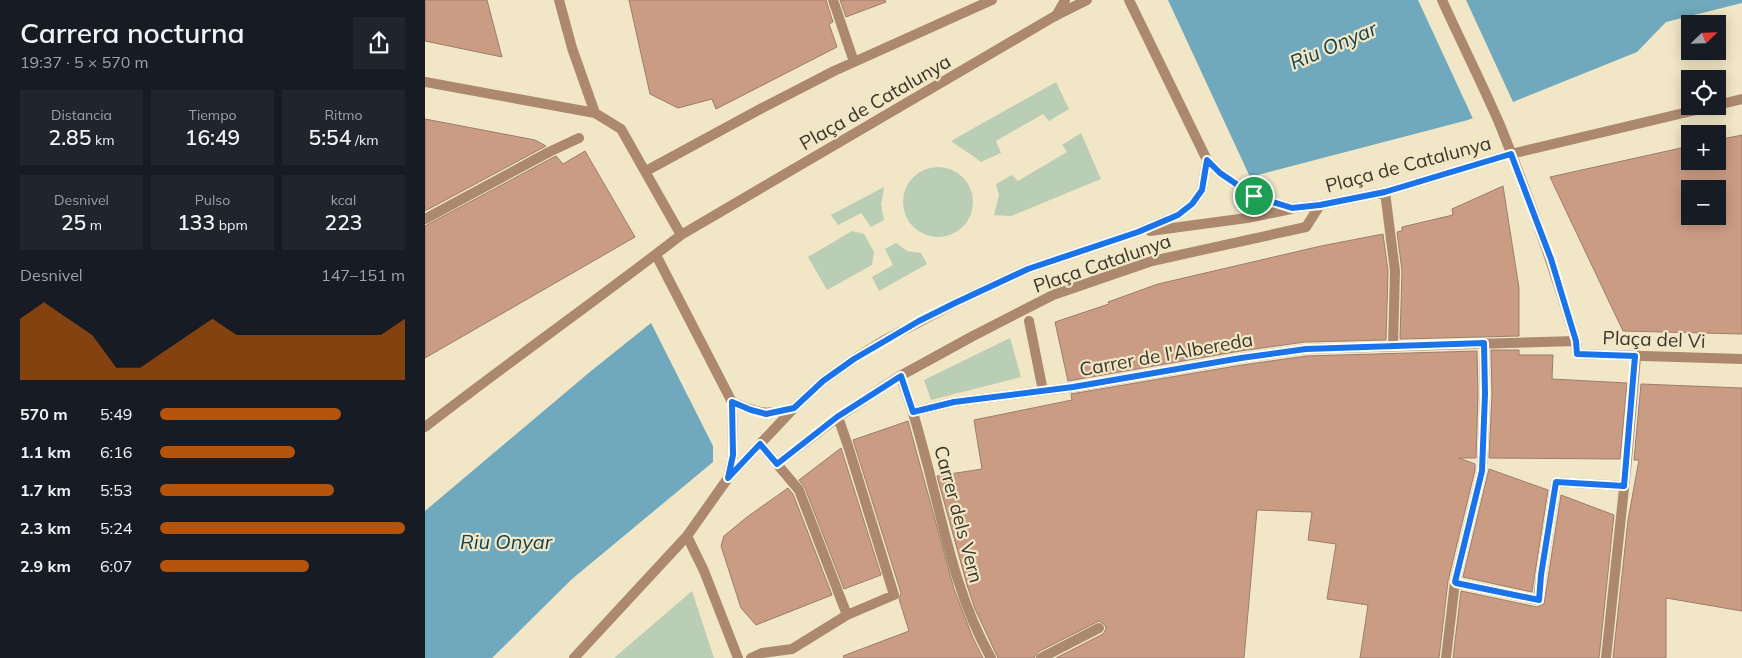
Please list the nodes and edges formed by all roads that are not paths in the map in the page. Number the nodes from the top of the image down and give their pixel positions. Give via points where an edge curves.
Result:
1 (559, 0) edge
2 (833, 0) edge
3 (992, 0) edge
4 (1065, 0) edge
5 (1087, 0) edge
6 (1442, 0) edge
7 (1128, 1) edge
8 (1055, 16) junction
9 (854, 62) junction
10 (425, 82) edge
11 (1742, 99) edge
12 (1726, 103) edge
13 (595, 114) junction
14 (1681, 114) edge
15 (579, 138) dead end
16 (1511, 154) junction
17 (1207, 160) junction
18 (646, 171) junction
19 (1385, 192) junction
20 (1320, 205) junction
21 (1292, 208) junction
22 (425, 219) edge
23 (1138, 232) junction
24 (681, 235) junction
25 (655, 255) junction
26 (1029, 321) dead end
27 (1576, 341) junction
28 (1484, 343) junction
29 (1393, 346) junction
30 (1635, 356) junction
31 (1742, 359) edge
32 (901, 376) junction
33 (1043, 391) junction
34 (732, 402) junction
35 (794, 408) junction
36 (913, 412) junction
37 (837, 417) junction
38 (425, 427) edge
39 (760, 444) junction
40 (777, 464) junction
41 (728, 478) junction
42 (1624, 486) junction
43 (687, 536) junction
44 (1456, 583) junction
45 (847, 615) junction
46 (1099, 628) dead end
47 (574, 658) edge
48 (738, 658) edge
49 (751, 658) edge
50 (991, 658) edge
51 (1041, 658) edge
52 (1447, 658) edge
53 (1606, 658) edge

1 - 13 street
2 - 9 street
3 - 9 street, Plaça de Catalunya
4 - 8 street
5 - 8 street, Plaça de Catalunya
6 - 16 street
7 - 17 street, Plaça de Catalunya via 1139,17
8 - 24 street, Plaça de Catalunya
9 - 18 street, Plaça de Catalunya via 764,106
10 - 13 street
11 - 12 street
13 - 18 street via 621,129
14 - 16 street, Plaça de Catalunya
15 - 22 street
16 - 19 street, Plaça de Catalunya
16 - 27 street via 1551,259
17 - 21 street, Plaça de Catalunya via 1254,196
17 - 23 street via 1202,190 1192,204 1178,215
18 - 24 street
19 - 20 street, Plaça de Catalunya
19 - 29 street via 1395,271
20 - 21 street, Plaça de Catalunya
20 - 32 street, Plaça Catalunya via 1306,226 1152,261 1053,295
21 - 23 street via 1213,224
23 - 35 street via 1028,269 919,321 854,359 823,381
24 - 25 street, Plaça de Catalunya
25 - 34 street
25 - 38 street, Plaça de Catalunya
26 - 33 street
27 - 28 street, Carrer de l'Albereda
27 - 30 street, Plaça del Vi via 1577,354
28 - 29 street, Carrer de l'Albereda
28 - 44 street via 1482,471
29 - 33 street, Carrer de l'Albereda via 1306,349
30 - 31 street, Plaça del Vi
30 - 42 street
32 - 36 street, Carrer dels Vern
32 - 37 street, Plaça Catalunya
33 - 36 street, Carrer de l'Albereda via 954,402
34 - 35 street via 766,414
34 - 41 street via 733,455
35 - 39 street
36 - 50 street, Carrer dels Vern via 958,584
37 - 40 street, Plaça Catalunya
37 - 45 street via 894,595
39 - 40 street
39 - 41 street
40 - 45 street via 799,490
41 - 43 street
42 - 44 street via 1556,482 1539,600
42 - 53 street
43 - 47 street
43 - 48 street via 704,570
44 - 52 street
45 - 49 street via 792,649 762,653
46 - 51 street

